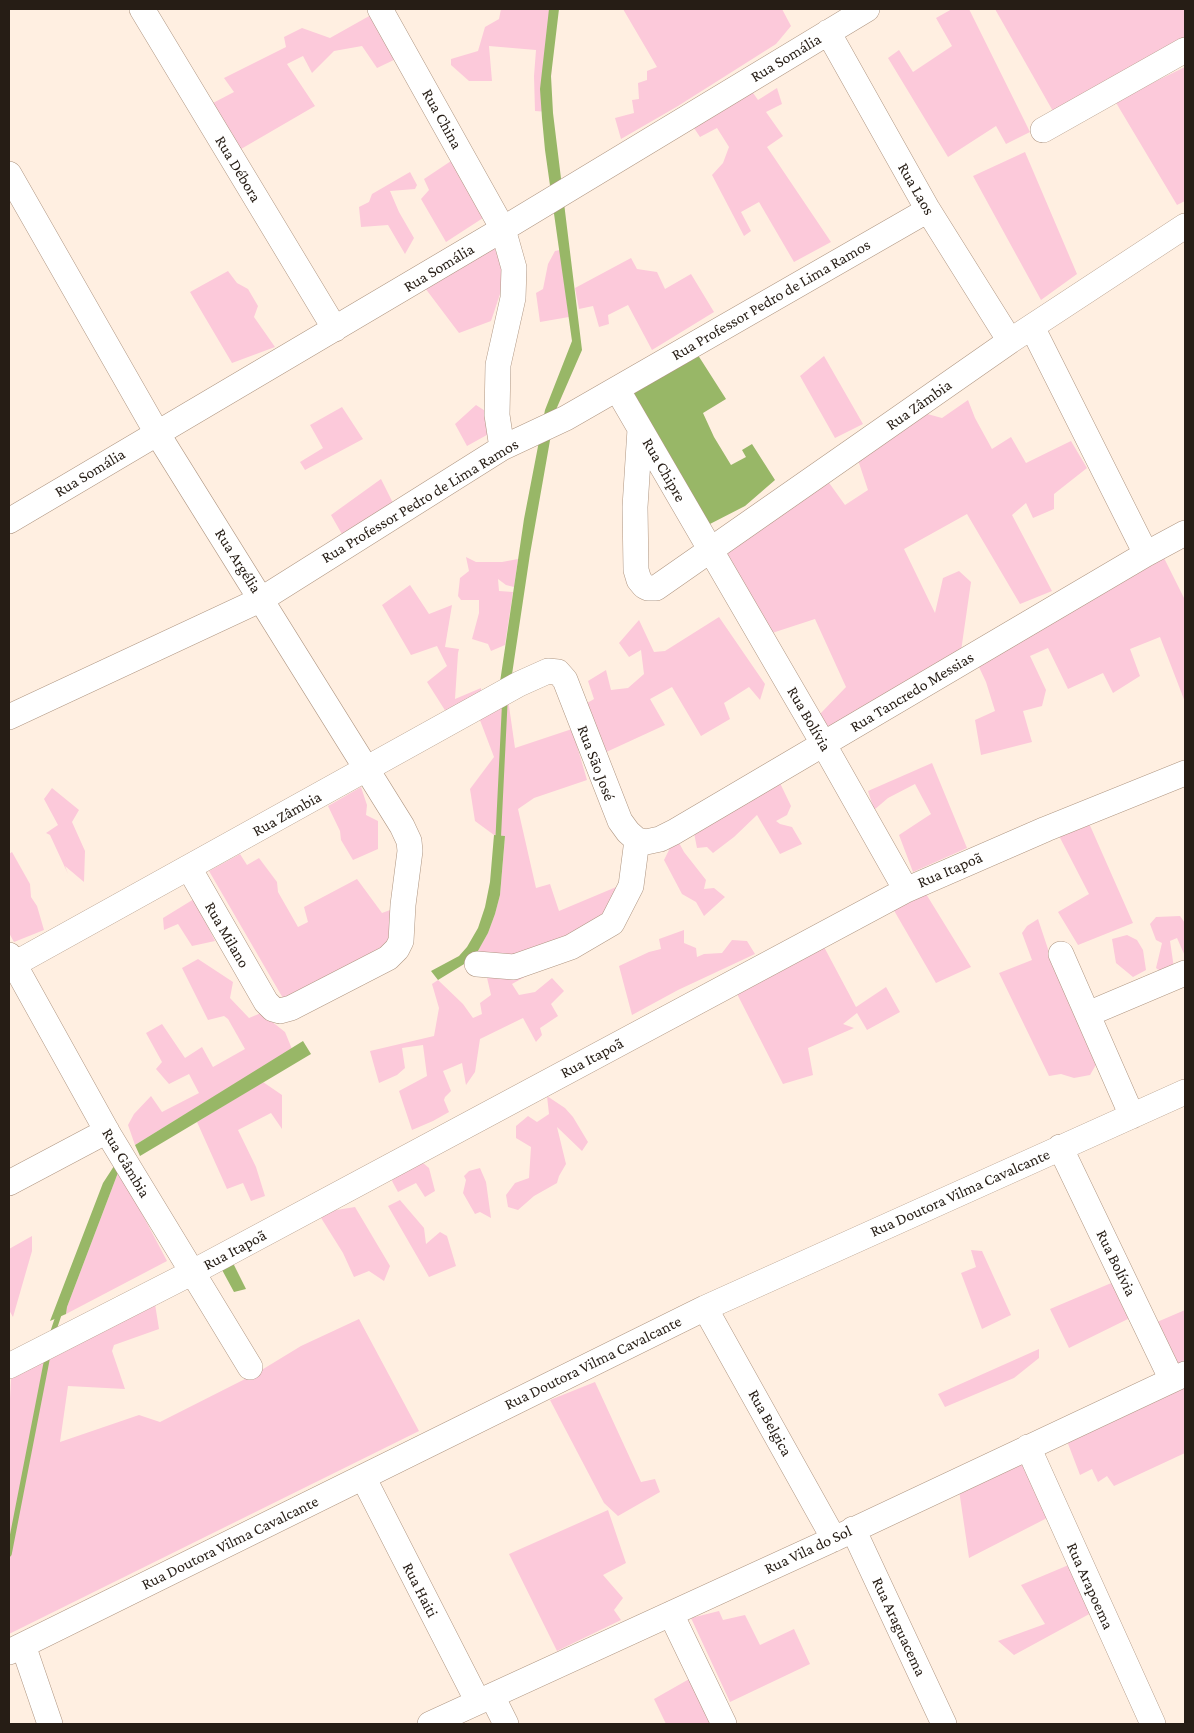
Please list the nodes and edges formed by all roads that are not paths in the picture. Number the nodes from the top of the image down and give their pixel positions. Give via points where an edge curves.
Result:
1 (142, 9) edge
2 (380, 9) edge
3 (867, 9) edge
4 (828, 32) junction
5 (1185, 50) edge
6 (1043, 130) dead end
7 (9, 174) edge
8 (928, 210) junction
9 (1185, 226) edge
10 (503, 230) junction
11 (1032, 326) junction
12 (335, 329) junction
13 (1010, 341) junction
14 (617, 389) junction
15 (640, 429) junction
16 (157, 432) junction
17 (502, 448) junction
18 (9, 521) edge
19 (1185, 533) edge
20 (711, 550) junction
21 (1146, 554) junction
22 (262, 599) junction
23 (565, 680) joint
24 (9, 717) edge
25 (824, 744) junction
26 (368, 768) junction
27 (1185, 773) edge
28 (636, 840) junction
29 (189, 868) junction
30 (906, 890) junction
31 (1061, 954) dead end
32 (11, 962) edge
33 (477, 964) dead end
34 (1185, 973) edge
35 (266, 1002) joint
36 (1088, 1014) junction
37 (1185, 1092) edge
38 (1132, 1116) junction
39 (108, 1133) junction
40 (1060, 1147) junction
41 (9, 1184) edge
42 (193, 1272) junction
43 (705, 1308) junction
44 (19, 1360) edge
45 (250, 1367) dead end
46 (1179, 1376) edge
47 (1028, 1447) junction
48 (362, 1477) junction
49 (844, 1534) junction
50 (671, 1614) junction
51 (16, 1649) edge
52 (485, 1699) junction
53 (50, 1724) edge
54 (430, 1724) edge
55 (506, 1724) edge
56 (724, 1724) edge
57 (944, 1724) edge
58 (1153, 1724) edge

1 - 12 street, Rua Débora
2 - 10 street, Rua China
3 - 4 street, Rua Somália
4 - 8 street, Rua Laos
4 - 10 street, Rua Somália
5 - 6 street
7 - 16 street, Rua Argélia
8 - 13 street, Rua Laos
8 - 14 street, Rua Professor Pedro de Lima Ramos
9 - 11 street, Rua Zâmbia
10 - 12 street, Rua Somália
10 - 17 street, Rua China via 515,281 498,365 497,416
11 - 13 street, Rua Zâmbia
11 - 21 street
12 - 16 street, Rua Somália
13 - 20 street, Rua Zâmbia
14 - 15 street, Rua Chipre
14 - 17 street, Rua Professor Pedro de Lima Ramos via 566,418
15 - 20 street, Rua Chipre
15 - 20 street, Rua Zâmbia via 635,507 639,580 648,588 656,588
16 - 18 street, Rua Somália
16 - 22 street, Rua Argélia
17 - 22 street, Rua Professor Pedro de Lima Ramos
19 - 21 street, Rua Tancredo Messias
20 - 25 street, Rua Bolívia
21 - 25 street, Rua Tancredo Messias
22 - 24 street, Rua Professor Pedro de Lima Ramos
22 - 26 street, Rua Argélia
23 - 26 street, Rua Zâmbia via 558,672 548,671
23 - 28 street, Rua São José via 617,815
25 - 28 street, Rua Tancredo Messias via 674,832 646,842
25 - 30 street, Rua Bolívia
26 - 29 street, Rua Zâmbia
26 - 35 street, Rua Argélia via 409,841 401,941 388,958 291,1008 280,1011
27 - 30 street, Rua Itapoã
28 - 33 street via 630,886 612,923 571,947 514,966
29 - 32 street, Rua Zâmbia
29 - 35 street, Rua Milano
30 - 42 street, Rua Itapoã
31 - 36 street
32 - 39 street, Rua Gâmbia
34 - 36 street
36 - 38 street
37 - 38 street, Rua Doutora Vilma Cavalcante
38 - 40 street, Rua Doutora Vilma Cavalcante
39 - 41 street
39 - 42 street, Rua Gâmbia
40 - 43 street, Rua Doutora Vilma Cavalcante
40 - 46 street, Rua Bolívia
42 - 44 street, Rua Itapoã
42 - 45 street, Rua Gâmbia
43 - 48 street, Rua Doutora Vilma Cavalcante
43 - 49 street, Rua Belgica
46 - 47 street, Rua Vila do Sol
47 - 49 street, Rua Vila do Sol
47 - 58 street, Rua Arapoema
48 - 51 street, Rua Doutora Vilma Cavalcante
48 - 52 street, Rua Haiti
49 - 50 street, Rua Vila do Sol
49 - 57 street, Rua Araguacema
50 - 52 street, Rua Vila do Sol
50 - 56 street
51 - 53 street
52 - 54 street, Rua Vila do Sol
52 - 55 street, Rua Haiti

